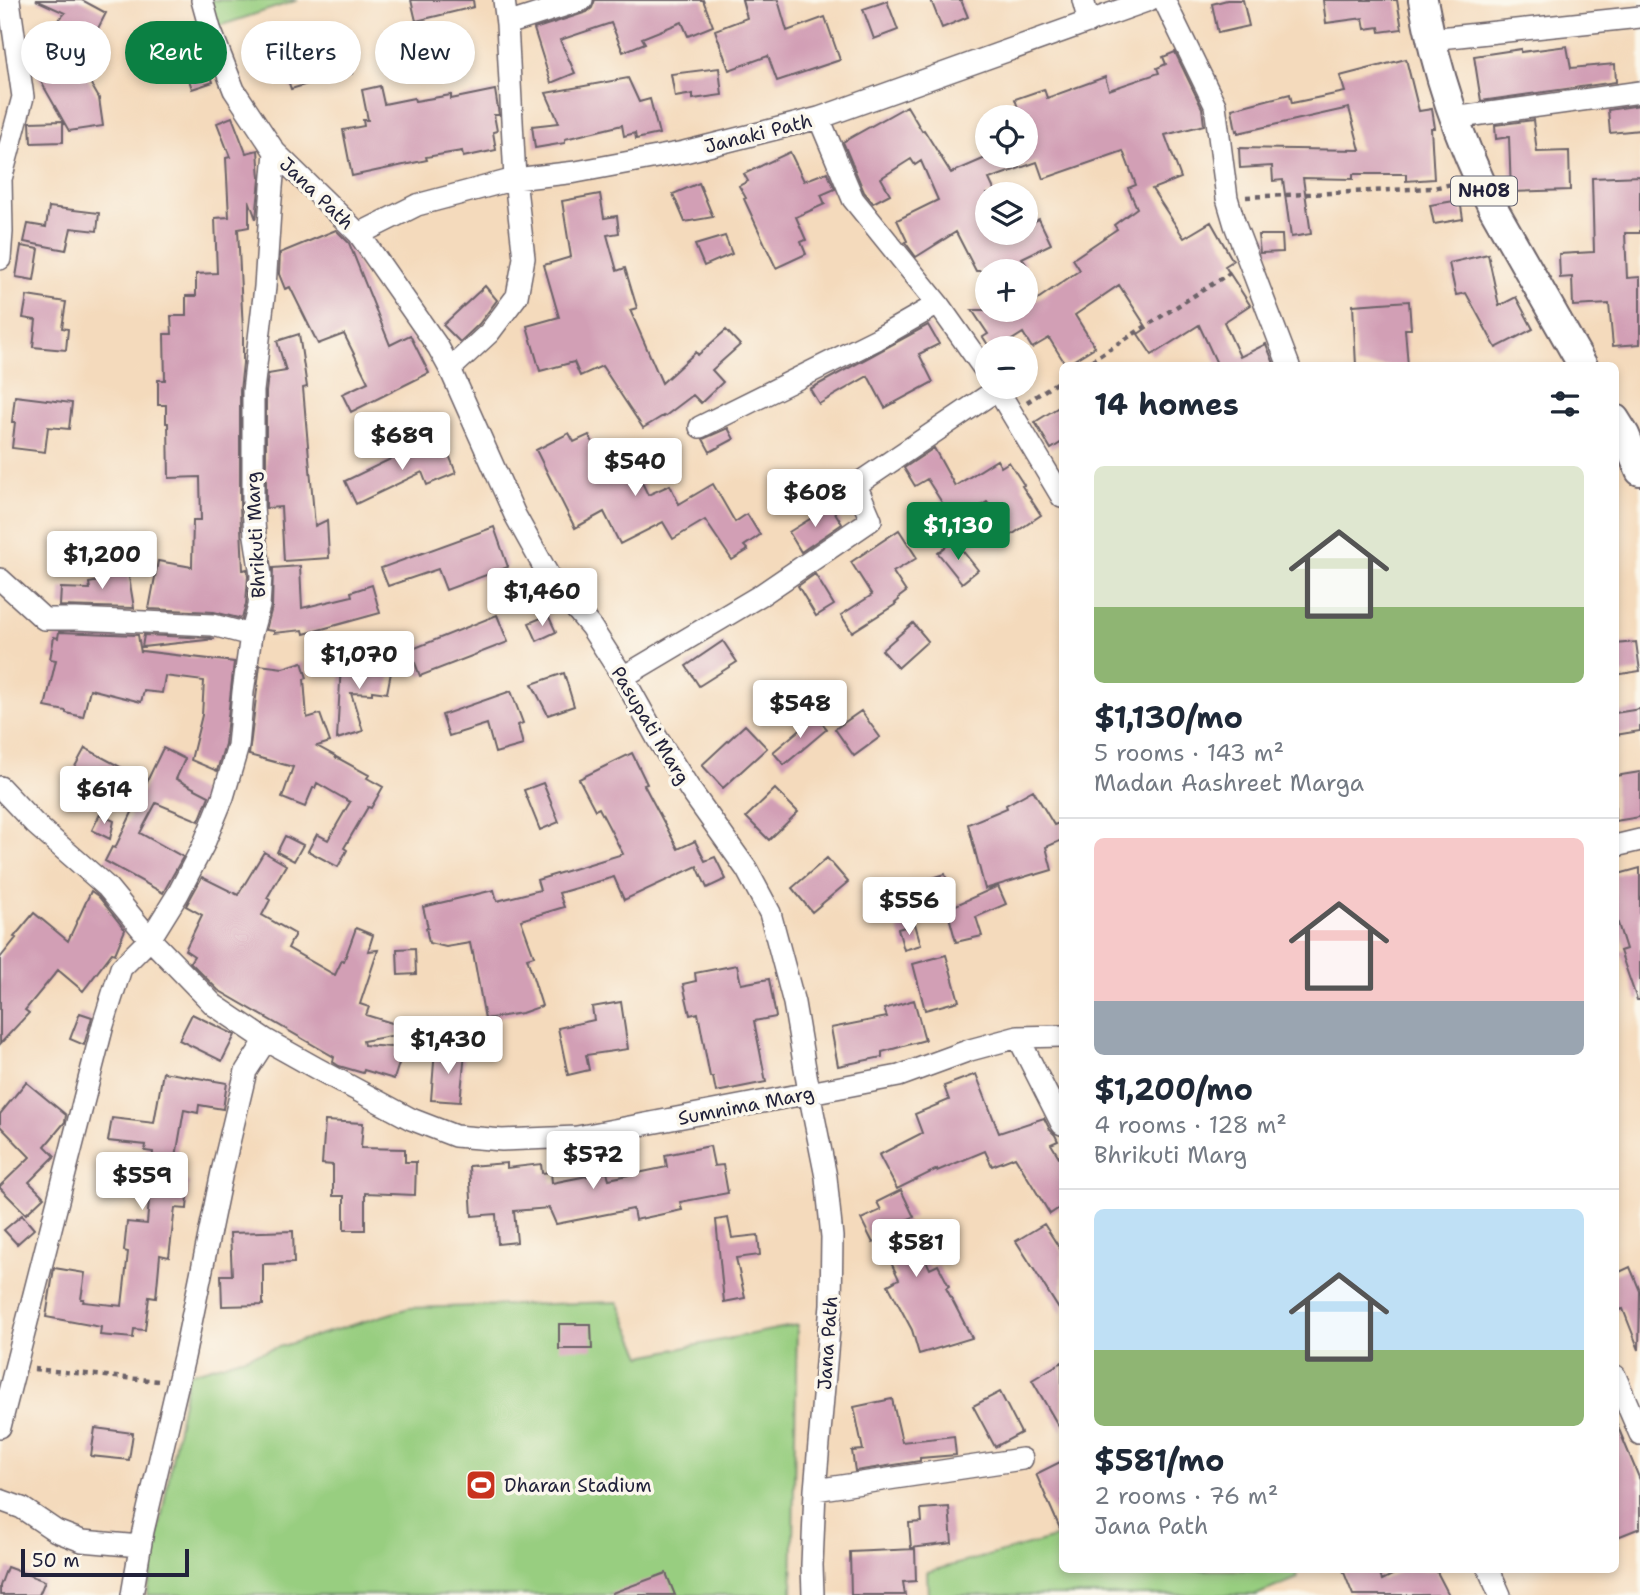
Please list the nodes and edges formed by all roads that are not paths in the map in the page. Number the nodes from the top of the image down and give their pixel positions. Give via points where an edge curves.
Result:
1 (9, 0) edge
2 (202, 0) edge
3 (504, 0) edge
4 (582, 0) edge
5 (1083, 0) edge
6 (1149, 0) edge
7 (1164, 0) edge
8 (1423, 0) edge
9 (1640, 17) edge
10 (1089, 22) junction
11 (507, 24) junction
12 (1430, 39) junction
13 (1640, 92) edge
14 (818, 118) junction
15 (1453, 118) junction
16 (275, 152) junction
17 (515, 179) junction
18 (359, 234) junction
19 (0, 259) edge
20 (938, 304) junction
21 (975, 356) edge
22 (1287, 362) edge
23 (1581, 362) edge
24 (450, 369) junction
25 (975, 397) edge
26 (1004, 399) edge
27 (1619, 425) edge
28 (700, 427) dead end
29 (1640, 471) edge
30 (1059, 492) edge
31 (0, 579) edge
32 (251, 635) junction
33 (623, 677) junction
34 (0, 787) edge
35 (1640, 841) edge
36 (1619, 845) edge
37 (149, 939) junction
38 (1059, 1036) edge
39 (1018, 1037) junction
40 (265, 1040) junction
41 (809, 1092) junction
42 (1059, 1118) edge
43 (1619, 1385) edge
44 (0, 1427) edge
45 (1640, 1434) edge
46 (1022, 1459) dead end
47 (816, 1490) junction
48 (0, 1500) edge
49 (140, 1546) junction
50 (1490, 1573) edge
51 (132, 1595) edge
52 (813, 1595) edge
53 (1500, 1595) edge

1 - 19 street via 23,97 1,180
2 - 16 street, Jana Path via 234,90
3 - 11 street
4 - 11 street
5 - 10 street
6 - 10 street, Janaki Path
7 - 22 street via 1215,105 1227,198
8 - 12 main road, NH08
9 - 12 street
10 - 14 street, Janaki Path
11 - 17 street
12 - 15 main road, NH08
13 - 15 street
14 - 17 street, Janaki Path via 684,152
14 - 20 street via 853,199
15 - 23 main road, NH08 via 1498,218
16 - 18 street, Jana Path
16 - 32 street, Bhrikuti Marg via 253,391 253,506 261,575
17 - 18 street, Janaki Path via 417,205
17 - 24 street via 524,258 517,296 489,332
18 - 24 street, Pasupati Marg
20 - 21 street
20 - 28 street
24 - 33 street, Pasupati Marg via 515,515 550,578 591,627
25 - 33 street via 856,485 871,520 761,595
26 - 30 street
27 - 29 main road
31 - 32 street via 44,619 213,625
32 - 37 street, Bhrikuti Marg via 238,746 223,797 178,894
33 - 41 street, Pasupati Marg via 770,913 794,1003
34 - 37 street, Sumnima Marg via 107,887
35 - 36 street
37 - 40 street, Sumnima Marg via 214,1005
37 - 44 street, Bhrikuti Marg via 121,968 103,1025
38 - 39 street, Sumnima Marg
39 - 41 street, Sumnima Marg via 899,1076
39 - 42 street
40 - 41 street, Sumnima Marg via 411,1119 455,1136 502,1140 578,1137
40 - 49 street via 246,1071
41 - 47 street, Jana Path via 832,1237
43 - 45 street
46 - 47 street
47 - 52 street, Jana Path
48 - 49 street via 82,1541
49 - 51 street
50 - 53 street

